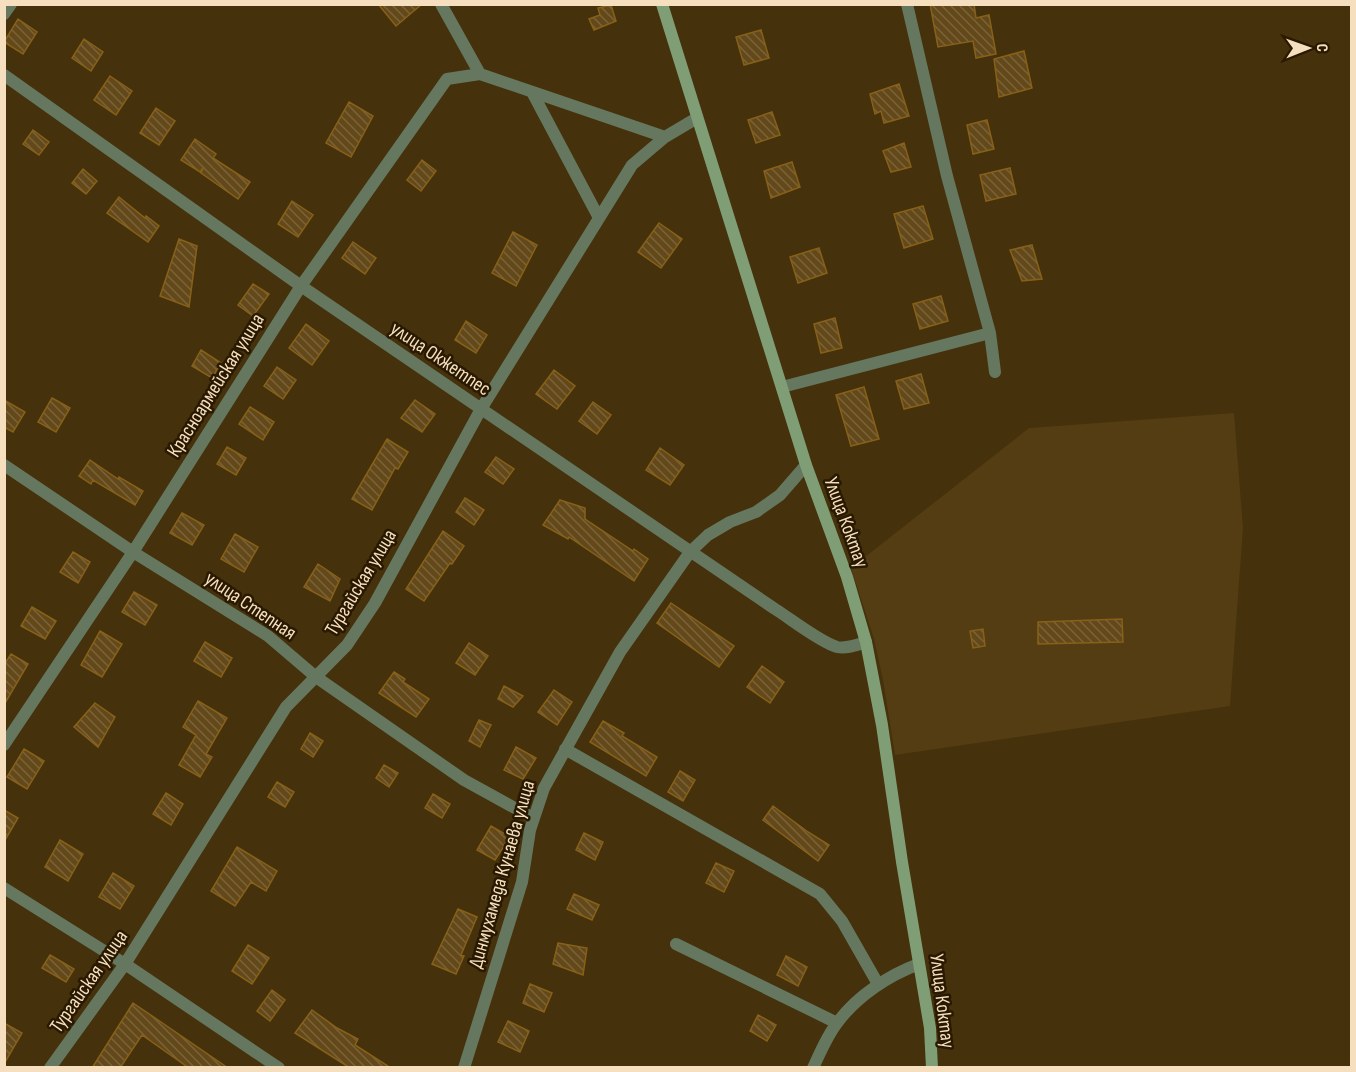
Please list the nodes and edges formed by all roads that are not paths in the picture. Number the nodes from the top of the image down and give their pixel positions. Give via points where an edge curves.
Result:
1 (11, 4) edge
2 (441, 4) edge
3 (662, 4) edge
4 (906, 4) edge
5 (4, 14) edge
6 (480, 74) junction
7 (4, 75) edge
8 (532, 92) junction
9 (697, 118) junction
10 (665, 136) junction
11 (599, 218) junction
12 (301, 286) junction
13 (990, 333) junction
14 (995, 372) dead end
15 (782, 387) junction
16 (481, 409) junction
17 (4, 465) edge
18 (806, 465) junction
19 (133, 552) junction
20 (690, 552) junction
21 (866, 642) junction
22 (316, 677) junction
23 (4, 745) edge
24 (565, 749) junction
25 (533, 818) junction
26 (4, 888) edge
27 (676, 944) dead end
28 (125, 964) junction
29 (920, 964) junction
30 (878, 984) junction
31 (837, 1023) junction
32 (50, 1068) edge
33 (279, 1068) edge
34 (464, 1068) edge
35 (813, 1068) edge
36 (932, 1068) edge

1 - 5 street
2 - 6 street
3 - 9 street, Улица Коктау
4 - 13 street
6 - 8 street
6 - 12 street, Красноармейская улица via 447,79
7 - 12 street, улица Окжетпес
8 - 10 street
8 - 11 street
9 - 10 street, Тургайская улица
9 - 15 street, Улица Коктау
10 - 11 street, Тургайская улица via 632,165
11 - 16 street, Тургайская улица
12 - 16 street, улица Окжетпес
12 - 19 street, Красноармейская улица
13 - 14 street
13 - 15 street
15 - 18 street, Улица Коктау
16 - 20 street, улица Окжетпес
16 - 22 street, Тургайская улица via 375,603 348,645
17 - 19 street, улица Степная
18 - 20 street, Динмухамеда Кунаева улица via 780,495 756,512 708,535
18 - 21 street, Улица Коктау
19 - 22 street, улица Степная via 268,636
19 - 23 street, Красноармейская улица
20 - 21 street, улица Окжетпес via 822,639 838,647
20 - 24 street, Динмухамеда Кунаева улица via 620,652
21 - 29 street, Улица Коктау
22 - 25 street, улица Степная via 464,780
22 - 28 street, Тургайская улица via 286,707
24 - 25 street, Динмухамеда Кунаева улица
24 - 30 street via 820,894 842,921
25 - 34 street, Динмухамеда Кунаева улица via 522,882
26 - 28 street
27 - 31 street
28 - 32 street, Тургайская улица
28 - 33 street
29 - 30 street
29 - 36 street, Улица Коктау
30 - 31 street
31 - 35 street

